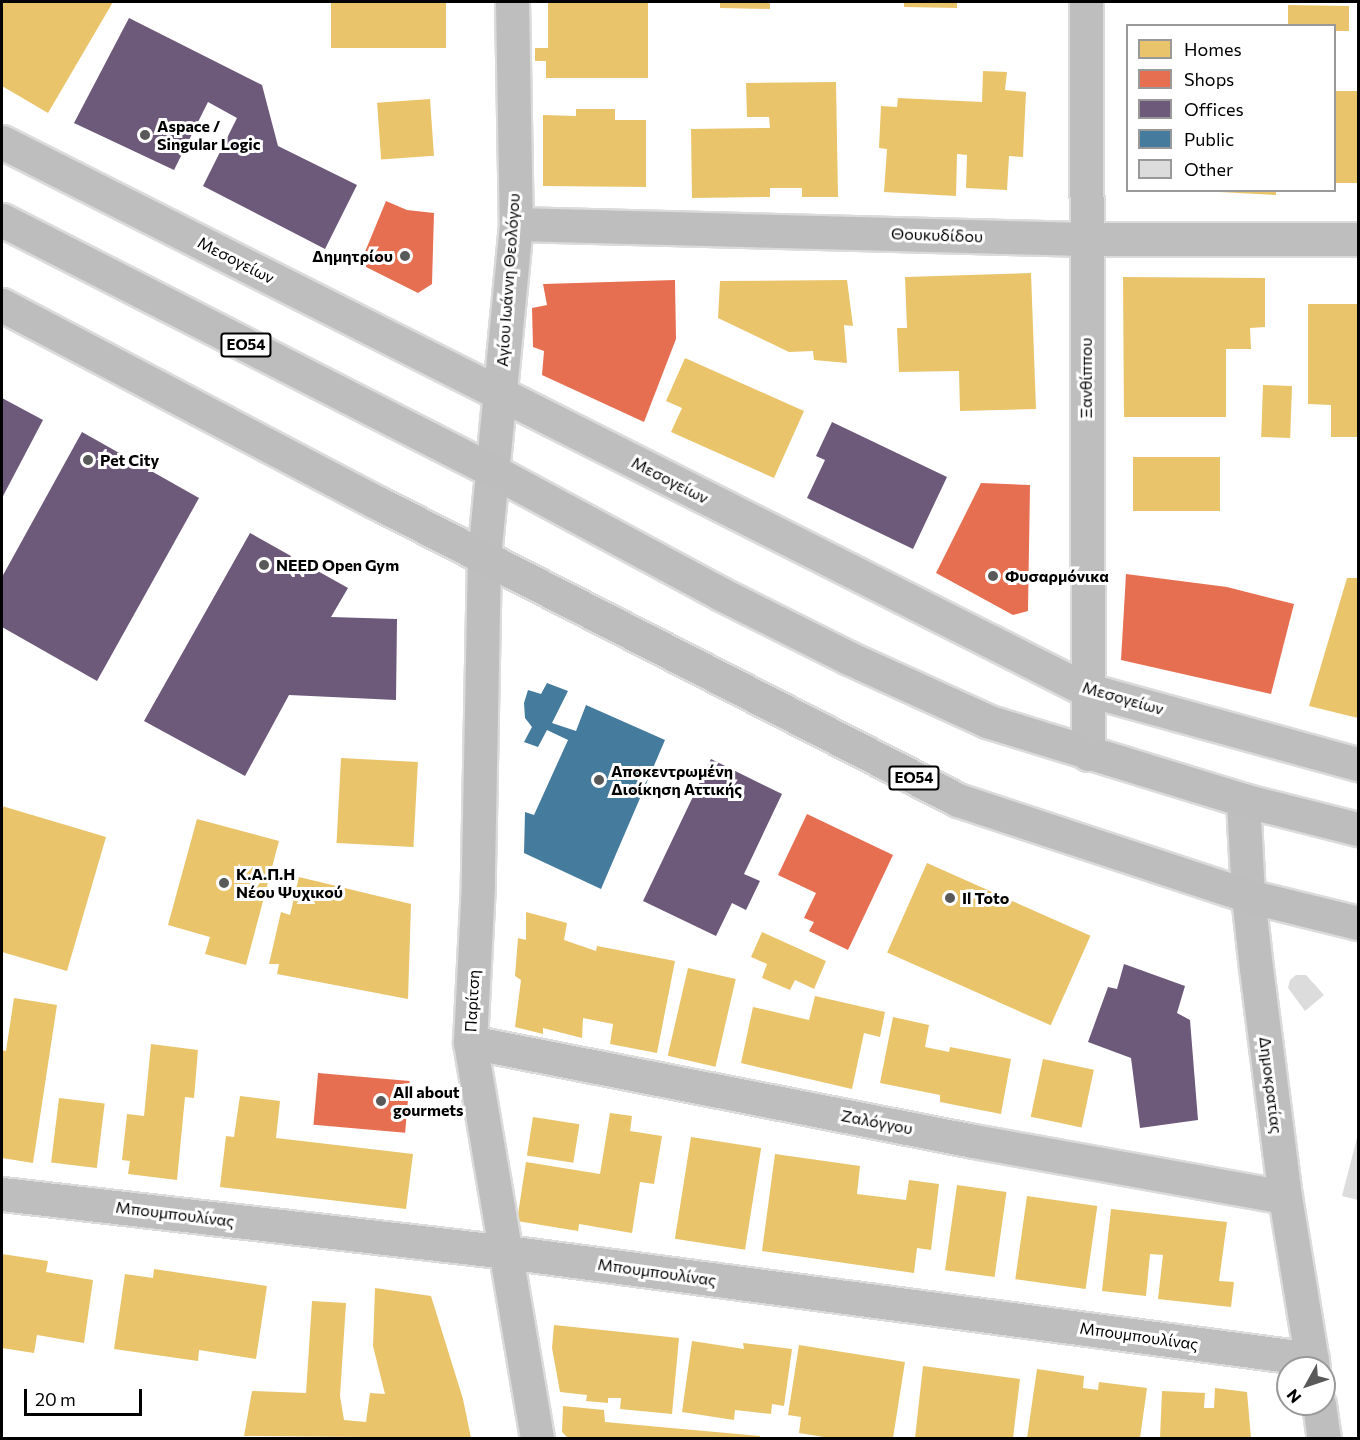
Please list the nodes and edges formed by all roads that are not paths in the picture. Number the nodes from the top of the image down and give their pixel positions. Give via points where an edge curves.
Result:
1 (512, 2) edge
2 (1086, 2) edge
3 (2, 141) edge
4 (2, 220) edge
5 (516, 224) junction
6 (1086, 239) junction
7 (1359, 239) edge
8 (2, 306) edge
9 (499, 392) junction
10 (491, 470) junction
11 (484, 557) junction
12 (1085, 689) junction
13 (1088, 754) junction
14 (1359, 764) edge
15 (1243, 800) junction
16 (1359, 829) edge
17 (1248, 896) junction
18 (1359, 923) edge
19 (470, 1042) junction
20 (2, 1194) edge
21 (1285, 1197) junction
22 (507, 1252) junction
23 (1311, 1356) edge
24 (1276, 1359) edge
25 (1321, 1416) edge
26 (537, 1438) edge
27 (1324, 1438) edge

1 - 5 street, Αγίου Ιωάννη Θεολόγου
2 - 6 street, Ξανθίππου
3 - 9 street, Μεσογείων
4 - 10 main road, ΕΟ54
5 - 6 street, Θουκυδίδου
5 - 9 street, Αγίου Ιωάννη Θεολόγου
6 - 7 street, Θουκυδίδου
6 - 12 street, Ξανθίππου
8 - 11 main road, ΕΟ54
9 - 10 street, Αγίου Ιωάννη Θεολόγου
9 - 12 street, Μεσογείων
10 - 11 street, Αγίου Ιωάννη Θεολόγου
10 - 13 main road, ΕΟ54 via 849,658 987,721
11 - 17 main road, ΕΟ54 via 958,800
11 - 19 street, Παρίτση via 478,884
12 - 13 street, Ξανθίππου
12 - 14 street, Μεσογείων
13 - 15 main road, ΕΟ54
15 - 16 main road, ΕΟ54
15 - 17 street, Δημοκρατίας
17 - 18 main road, ΕΟ54
17 - 21 street, Δημοκρατίας
19 - 21 street, Ζαλόγγου via 973,1142
19 - 22 street, Παρίτση
20 - 22 street, Μπουμπουλίνας
21 - 23 street, Δημοκρατίας
22 - 24 street, Μπουμπουλίνας
22 - 26 street, Παρίτση
25 - 27 street

